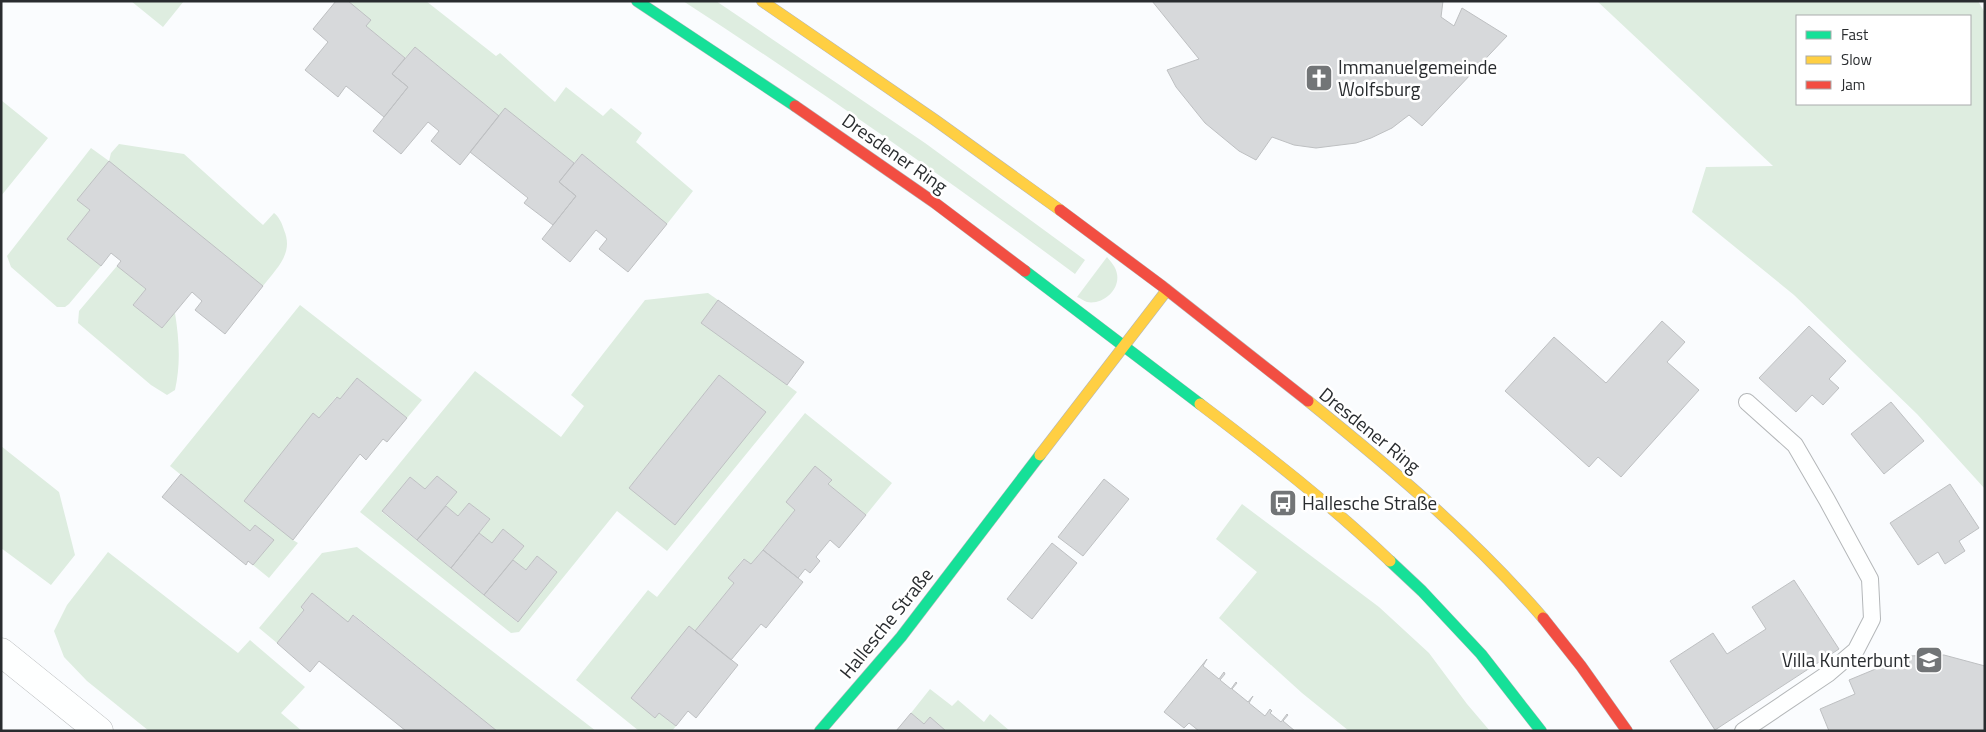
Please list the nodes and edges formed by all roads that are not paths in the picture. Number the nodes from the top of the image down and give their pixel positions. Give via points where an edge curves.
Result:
1 (637, 1) edge
2 (762, 1) edge
3 (1166, 290) junction
4 (1124, 346) junction
5 (1748, 402) dead end
6 (1, 652) edge
7 (99, 731) edge
8 (820, 731) edge
9 (1541, 731) edge
10 (1627, 731) edge
11 (1743, 731) edge

1 - 4 street, Dresdener Ring via 927,197
2 - 3 street, Dresdener Ring via 978,150
3 - 4 street
3 - 10 street, Dresdener Ring via 1394,470 1466,537 1546,622
4 - 8 street, Hallesche Straße via 902,637
4 - 9 street, Dresdener Ring via 1274,461 1386,556 1481,654
5 - 11 lane via 1795,445 1822,492 1870,579 1872,619 1856,650 1829,673
6 - 7 street

